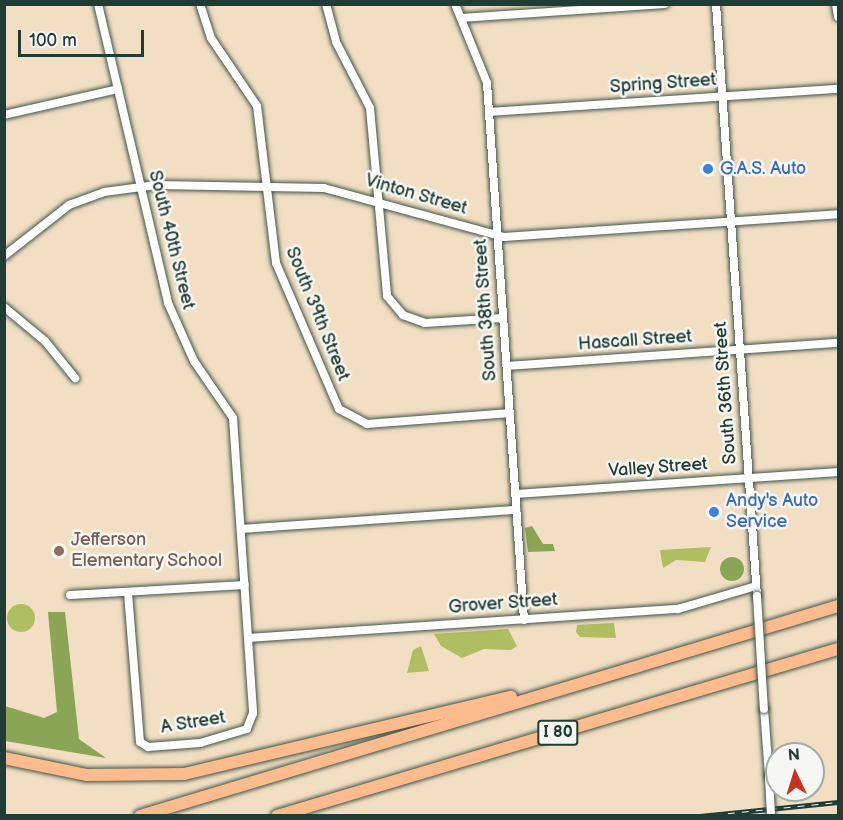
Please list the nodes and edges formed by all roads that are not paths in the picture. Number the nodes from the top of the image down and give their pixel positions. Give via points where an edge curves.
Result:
1 (98, 4) edge
2 (200, 4) edge
3 (326, 4) edge
4 (455, 4) edge
5 (665, 4) edge
6 (716, 4) edge
7 (836, 4) edge
8 (838, 17) edge
9 (461, 18) junction
10 (838, 89) edge
11 (118, 90) junction
12 (723, 97) junction
13 (489, 112) junction
14 (4, 115) edge
15 (266, 183) junction
16 (140, 186) junction
17 (377, 200) junction
18 (838, 214) edge
19 (731, 221) junction
20 (497, 236) junction
21 (4, 256) edge
22 (4, 307) edge
23 (503, 318) junction
24 (838, 343) edge
25 (740, 350) junction
26 (507, 366) junction
27 (75, 378) dead end
28 (510, 413) junction
29 (838, 472) edge
30 (748, 478) junction
31 (516, 495) junction
32 (516, 510) junction
33 (241, 529) junction
34 (245, 585) junction
35 (756, 586) junction
36 (128, 592) junction
37 (70, 595) dead end
38 (838, 607) edge
39 (524, 620) junction
40 (248, 638) junction
41 (838, 649) edge
42 (603, 677) junction
43 (253, 722) joint
44 (4, 758) edge
45 (309, 806) junction
46 (140, 816) edge
47 (277, 816) edge
48 (286, 816) edge
49 (771, 816) edge

1 - 11 street, South 40th Street
2 - 15 street, South 39th Street via 211,38 257,105
3 - 17 street via 336,42 368,100
4 - 9 street, South 38th Street
5 - 9 street
6 - 12 street, South 36th Street
7 - 8 street
9 - 13 street, South 38th Street via 483,64
10 - 12 street, Spring Street
11 - 14 street
11 - 16 street, South 40th Street
12 - 13 street, Spring Street
12 - 19 street, South 36th Street
13 - 20 street, South 38th Street
15 - 16 street, Vinton Street
15 - 17 street, Vinton Street via 324,188
15 - 28 street, South 39th Street via 278,270 336,405 362,423
16 - 21 street, Vinton Street via 69,205
16 - 33 street, South 40th Street via 174,321 194,361 231,411
17 - 20 street, Vinton Street
17 - 23 street via 383,285 397,310 425,323
18 - 19 street, Vinton Street
19 - 20 street, Vinton Street
19 - 25 street, South 36th Street
20 - 23 street, South 38th Street
22 - 27 street via 45,341
23 - 26 street, South 38th Street
24 - 25 street, Hascall Street
25 - 26 street, Hascall Street
25 - 30 street, South 36th Street
26 - 28 street, South 38th Street
28 - 31 street, South 38th Street
29 - 30 street, Valley Street
30 - 31 street, Valley Street
30 - 35 street, South 36th Street
31 - 32 street, South 38th Street
32 - 33 street
32 - 39 street, South 38th Street
33 - 34 street, South 40th Street
34 - 36 street
34 - 40 street, South 40th Street
35 - 39 street, Grover Street via 682,608
35 - 49 street, South 36th Street, bridge
36 - 37 street
36 - 43 street, A Street via 138,740 148,747 200,743 242,731
38 - 42 highway, I 80
39 - 40 street, Grover Street
40 - 43 street, South 40th Street
41 - 45 highway, I 80
42 - 44 highway via 184,774 87,775
42 - 46 highway, I 80
45 - 47 highway, I 80
45 - 48 highway

